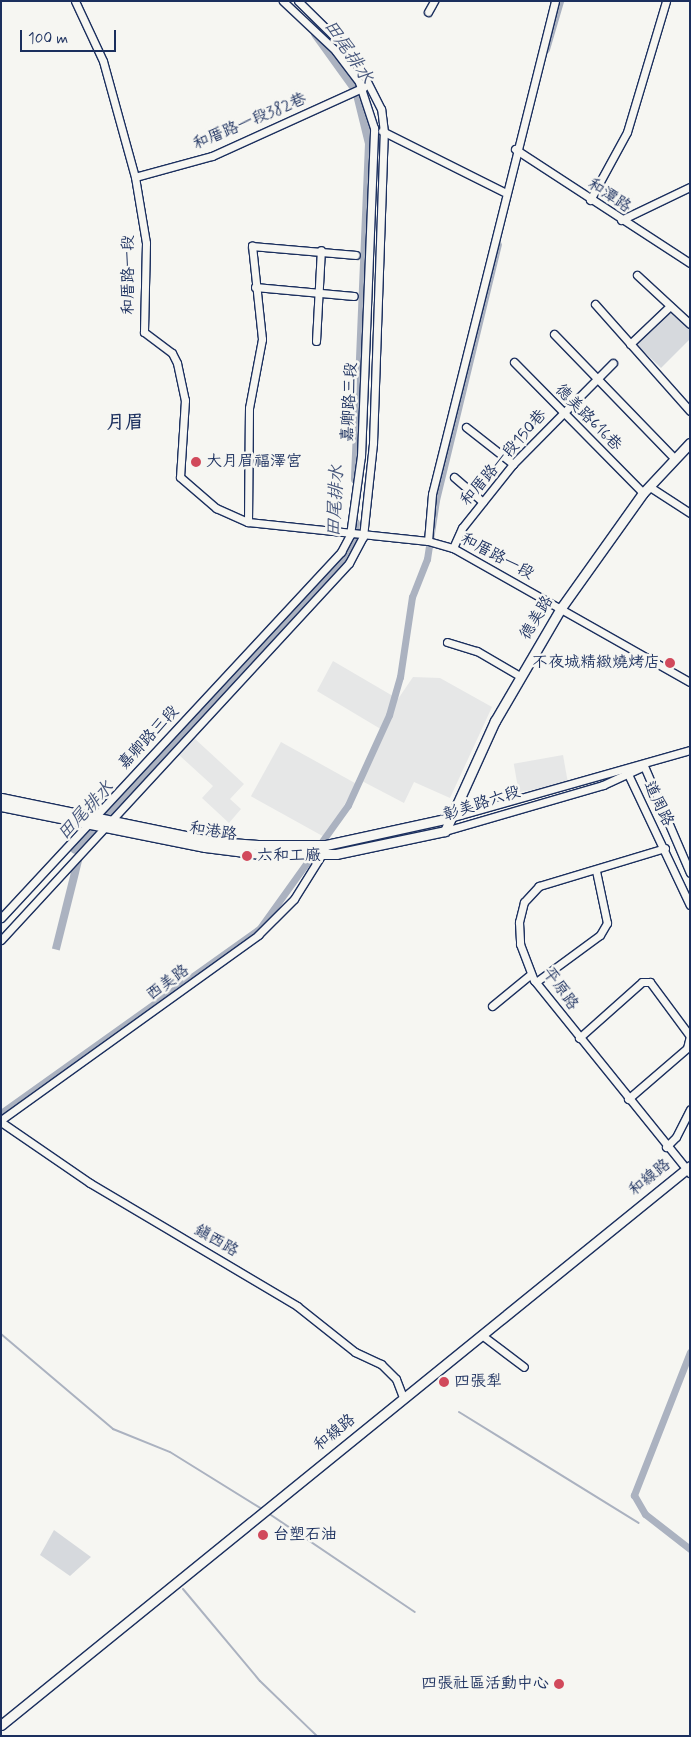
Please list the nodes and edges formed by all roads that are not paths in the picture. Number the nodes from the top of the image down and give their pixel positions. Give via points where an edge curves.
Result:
1 (75, 1) edge
2 (283, 1) edge
3 (298, 1) edge
4 (434, 1) edge
5 (555, 1) edge
6 (666, 1) edge
7 (428, 12) dead end
8 (371, 85) junction
9 (361, 88) junction
10 (374, 128) junction
11 (384, 132) junction
12 (515, 150) junction
13 (135, 176) junction
14 (690, 187) edge
15 (504, 192) junction
16 (590, 200) junction
17 (621, 220) junction
18 (321, 250) junction
19 (356, 255) dead end
20 (690, 263) edge
21 (637, 275) dead end
22 (255, 287) junction
23 (317, 292) junction
24 (354, 296) dead end
25 (595, 304) dead end
26 (670, 306) junction
27 (690, 324) edge
28 (554, 334) dead end
29 (316, 340) dead end
30 (630, 344) junction
31 (514, 362) dead end
32 (613, 363) dead end
33 (595, 381) junction
34 (690, 411) edge
35 (562, 412) junction
36 (466, 427) dead end
37 (690, 443) edge
38 (675, 459) junction
39 (513, 464) junction
40 (454, 477) dead end
41 (647, 490) junction
42 (483, 502) junction
43 (690, 514) edge
44 (248, 522) junction
45 (350, 535) junction
46 (361, 537) junction
47 (428, 541) junction
48 (453, 548) junction
49 (561, 608) junction
50 (447, 642) dead end
51 (520, 676) junction
52 (690, 682) edge
53 (690, 750) edge
54 (644, 766) junction
55 (627, 773) junction
56 (1, 798) edge
57 (1, 806) edge
58 (450, 818) junction
59 (98, 822) junction
60 (445, 831) junction
61 (388, 834) junction
62 (390, 845) junction
63 (325, 848) junction
64 (665, 848) junction
65 (596, 871) junction
66 (690, 873) edge
67 (690, 905) edge
68 (1, 918) edge
69 (1, 940) edge
70 (531, 974) junction
71 (536, 982) junction
72 (492, 1006) dead end
73 (690, 1036) edge
74 (579, 1038) junction
75 (628, 1099) junction
76 (690, 1109) edge
77 (1, 1121) edge
78 (666, 1147) junction
79 (688, 1170) edge
80 (483, 1336) junction
81 (524, 1367) dead end
82 (403, 1397) junction
83 (1, 1725) edge

1 - 13 street, 和厝路一段 via 103,61
2 - 9 street, 嘉卿路三段 via 336,51
3 - 8 street, 嘉卿路三段 via 354,56
4 - 7 street
5 - 12 street
6 - 16 street via 627,132
8 - 9 street, 和厝路一段382巷
8 - 11 street, 嘉卿路三段
9 - 10 street, 嘉卿路三段
9 - 13 street, 和厝路一段382巷 via 212,156
10 - 11 street
10 - 45 street, 嘉卿路三段 via 360,473
11 - 15 street
11 - 46 street, 嘉卿路三段 via 373,442
12 - 15 street
12 - 16 street, 和潭路
13 - 44 street, 和厝路一段 via 146,244 144,332 172,353 185,400 180,477 216,508
14 - 17 street
15 - 47 street via 432,494
16 - 17 street, 和潭路
17 - 20 street, 和潭路
18 - 19 street
18 - 22 street via 252,246
18 - 23 street
21 - 26 street
22 - 23 street
22 - 44 street via 262,338 250,408
23 - 24 street
23 - 29 street
25 - 30 street
26 - 27 street
26 - 30 street
28 - 33 street
30 - 34 street
31 - 35 street, 德美路616巷
32 - 33 street, 和厝路一段150巷
33 - 35 street, 和厝路一段150巷
33 - 38 street
35 - 39 street, 和厝路一段150巷
35 - 41 street, 德美路616巷
36 - 39 street
37 - 38 main road, 德美路
38 - 41 main road, 德美路
39 - 42 street, 和厝路一段150巷
40 - 42 street
41 - 43 street, 德美路616巷
41 - 49 main road, 德美路
42 - 48 street, 和厝路一段150巷
44 - 45 street, 和厝路一段
45 - 46 street, 和厝路一段
45 - 59 street, 嘉卿路三段 via 341,552
46 - 47 street, 和厝路一段
46 - 59 street, 嘉卿路三段 via 349,564
47 - 48 street, 和厝路一段
48 - 49 street, 和厝路一段
49 - 51 main road, 德美路
49 - 52 street, 和厝路一段
50 - 51 street via 477,651
51 - 58 main road, 德美路
53 - 54 street, 彰美路六段
54 - 55 street, 彰美路六段
54 - 66 street, 道周路
55 - 58 street, 彰美路六段
55 - 60 street, 彰美路六段
55 - 64 street, 道周路
56 - 59 main road, 和港路
57 - 59 main road, 和港路
58 - 60 main road, 德美路
58 - 61 main road, 彰美路六段
59 - 63 main road, 和港路 via 216,842 314,850
59 - 68 street
59 - 69 street
60 - 62 main road, 彰美路六段
61 - 62 main road
61 - 63 main road, 彰美路六段
62 - 63 main road, 彰美路六段
63 - 77 street, 西美路 via 294,899 258,935
64 - 65 street, 平原路
64 - 67 street, 道周路
65 - 70 street, 平原路 via 539,886 524,902 520,944
65 - 71 street via 607,923 600,935
70 - 71 street, 平原路
70 - 72 street
71 - 74 street, 平原路
73 - 74 street via 650,982 642,982
73 - 75 street via 687,1048
74 - 75 street, 平原路
75 - 78 street, 平原路
76 - 78 street via 676,1138
77 - 82 street, 鎮西路 via 90,1183 297,1306 355,1352 381,1364 396,1379
78 - 79 street, 平原路
79 - 80 main road, 和線路
80 - 81 street
80 - 82 main road, 和線路
82 - 83 main road, 和線路

